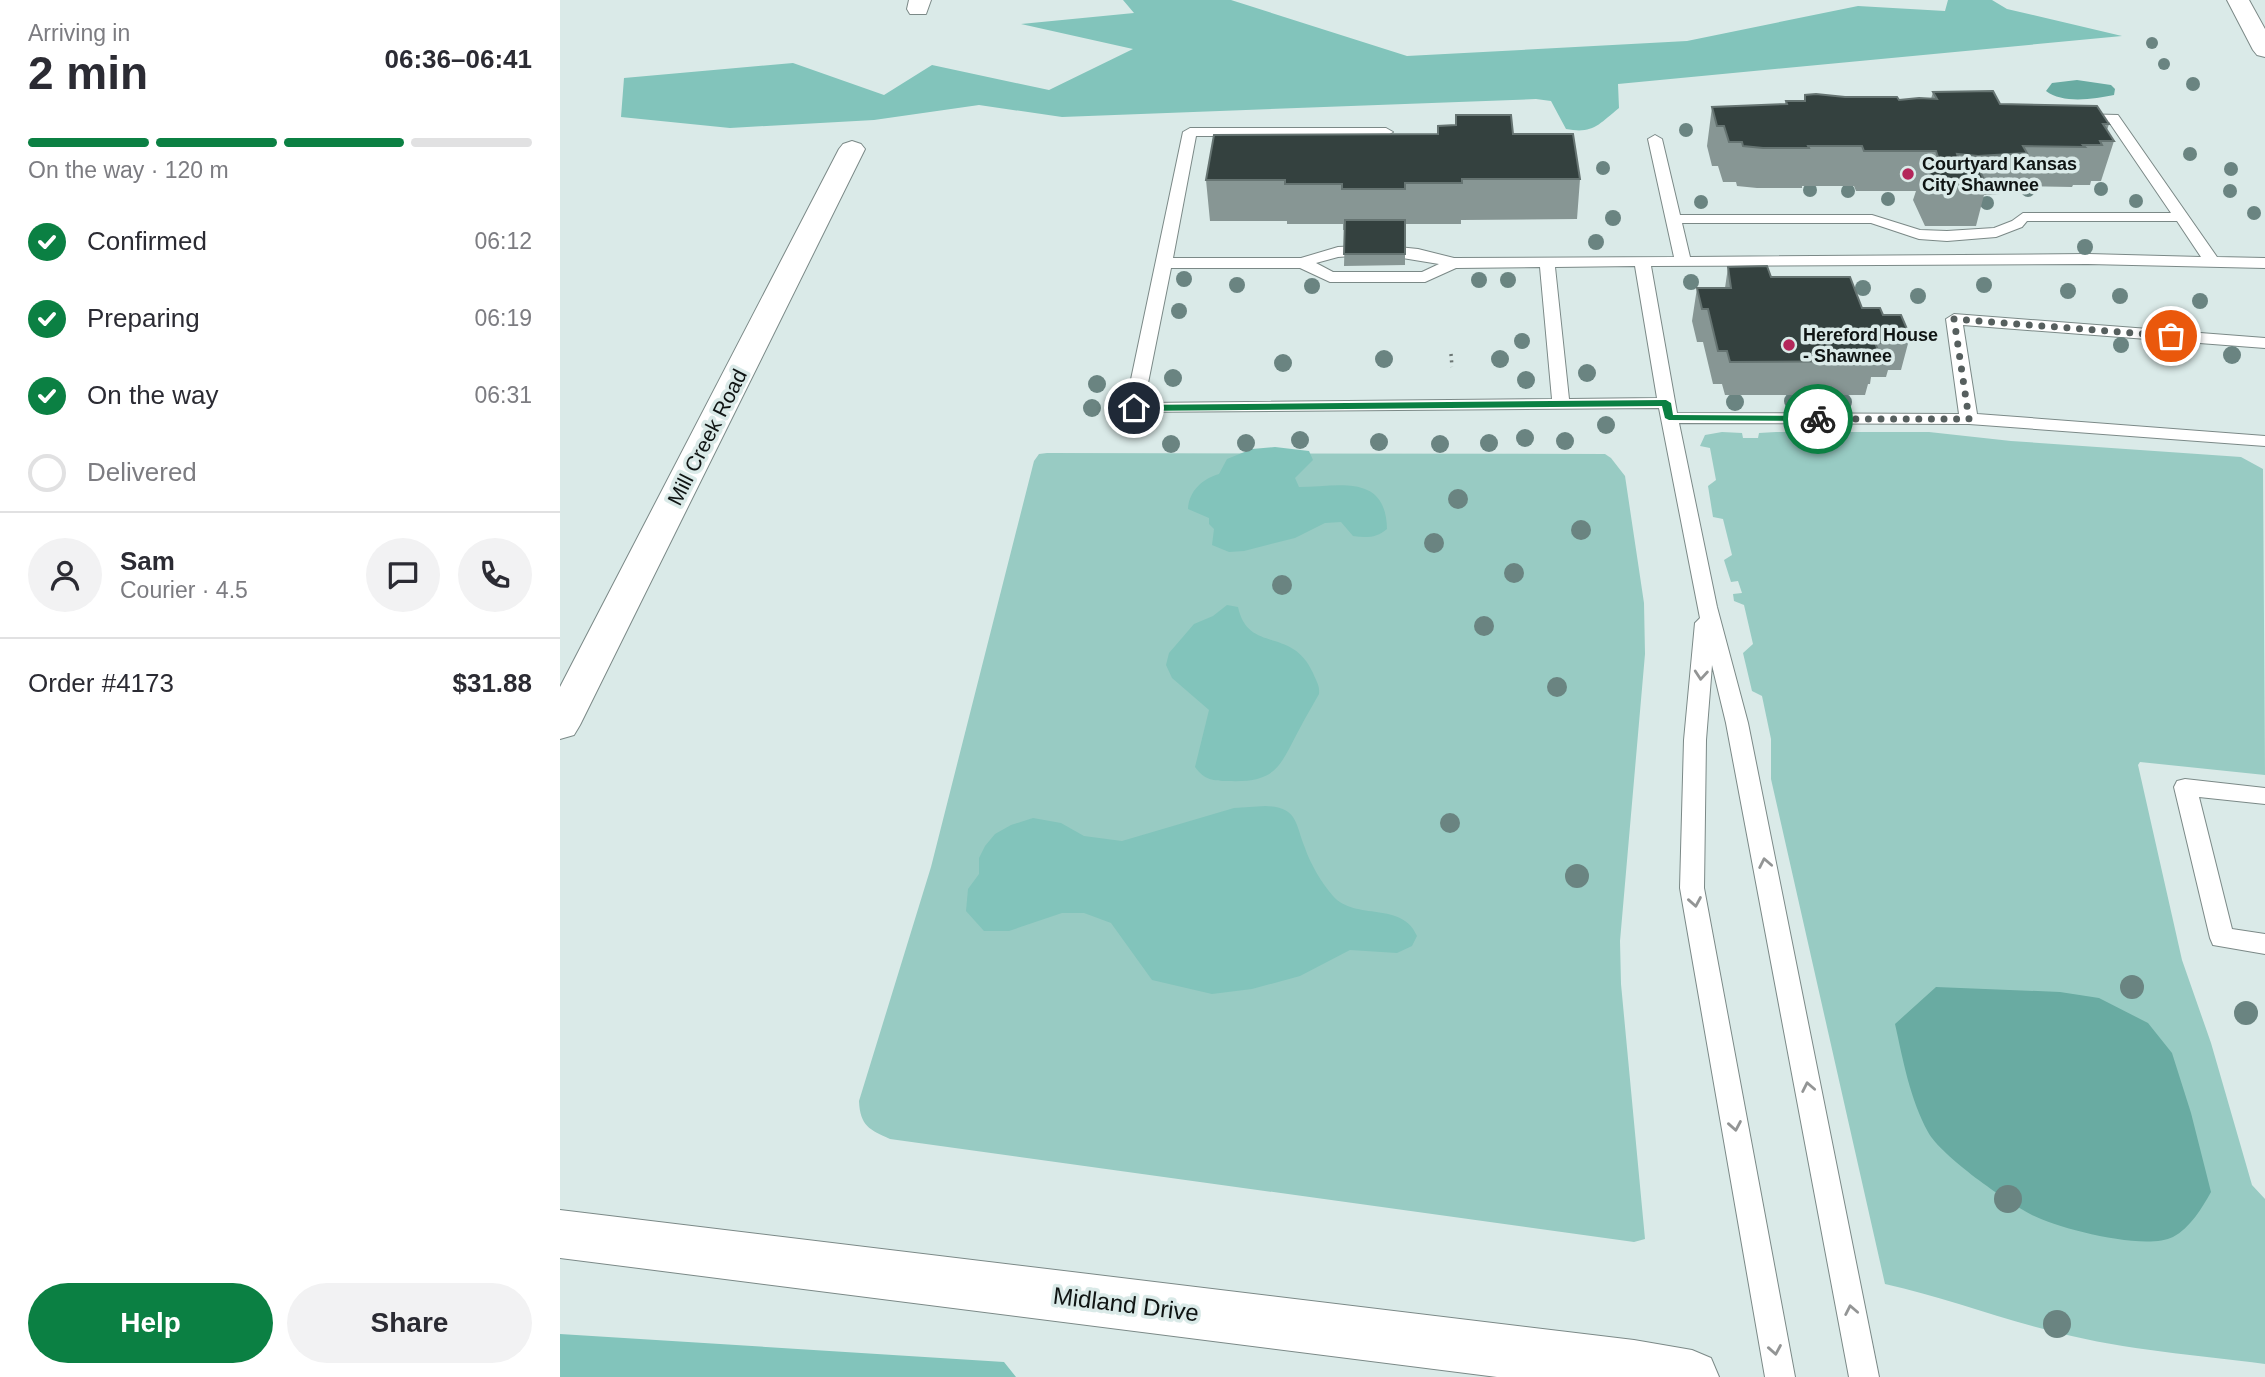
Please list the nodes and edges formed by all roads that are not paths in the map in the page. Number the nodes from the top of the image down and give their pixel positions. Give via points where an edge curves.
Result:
1 (2238, 0) edge
2 (2265, 50) edge
3 (2057, 117) edge
4 (1386, 132) edge
5 (1655, 139) dead end
6 (852, 149) dead end
7 (2181, 217) junction
8 (1673, 219) junction
9 (2211, 260) junction
10 (1642, 262) junction
11 (1683, 262) junction
12 (1164, 263) junction
13 (1303, 263) junction
14 (1453, 263) junction
15 (1547, 263) junction
16 (2265, 263) edge
17 (2265, 343) edge
18 (1561, 403) junction
19 (1668, 410) junction
20 (1969, 419) junction
21 (2265, 441) edge
22 (1707, 607) junction
23 (560, 725) edge
24 (2265, 796) edge
25 (2265, 944) edge
26 (560, 1234) edge
27 (1692, 1377) edge
28 (1780, 1377) edge
29 (1864, 1377) edge

1 - 2 street
3 - 7 lane via 2113,117
4 - 12 lane via 1190,132
5 - 8 lane
6 - 23 street, Mill Creek Road
7 - 8 lane via 2023,217 1996,232 1958,236 1919,234 1872,219
7 - 9 lane
8 - 11 lane
9 - 11 lane
9 - 16 lane
10 - 11 lane
10 - 15 lane
10 - 19 lane
12 - 13 lane
12 - 18 lane via 1134,408
13 - 14 lane via 1326,254 1410,251
13 - 14 lane via 1330,277 1425,277
14 - 15 lane
15 - 18 lane
17 - 20 lane via 1954,319
18 - 19 lane
19 - 20 lane
19 - 22 lane
20 - 21 lane
22 -> 28 lane via 1695,740 1692,888
29 -> 22 lane via 1737,723
24 - 25 lane via 2185,787 2221,938
26 - 27 street, Midland Drive

